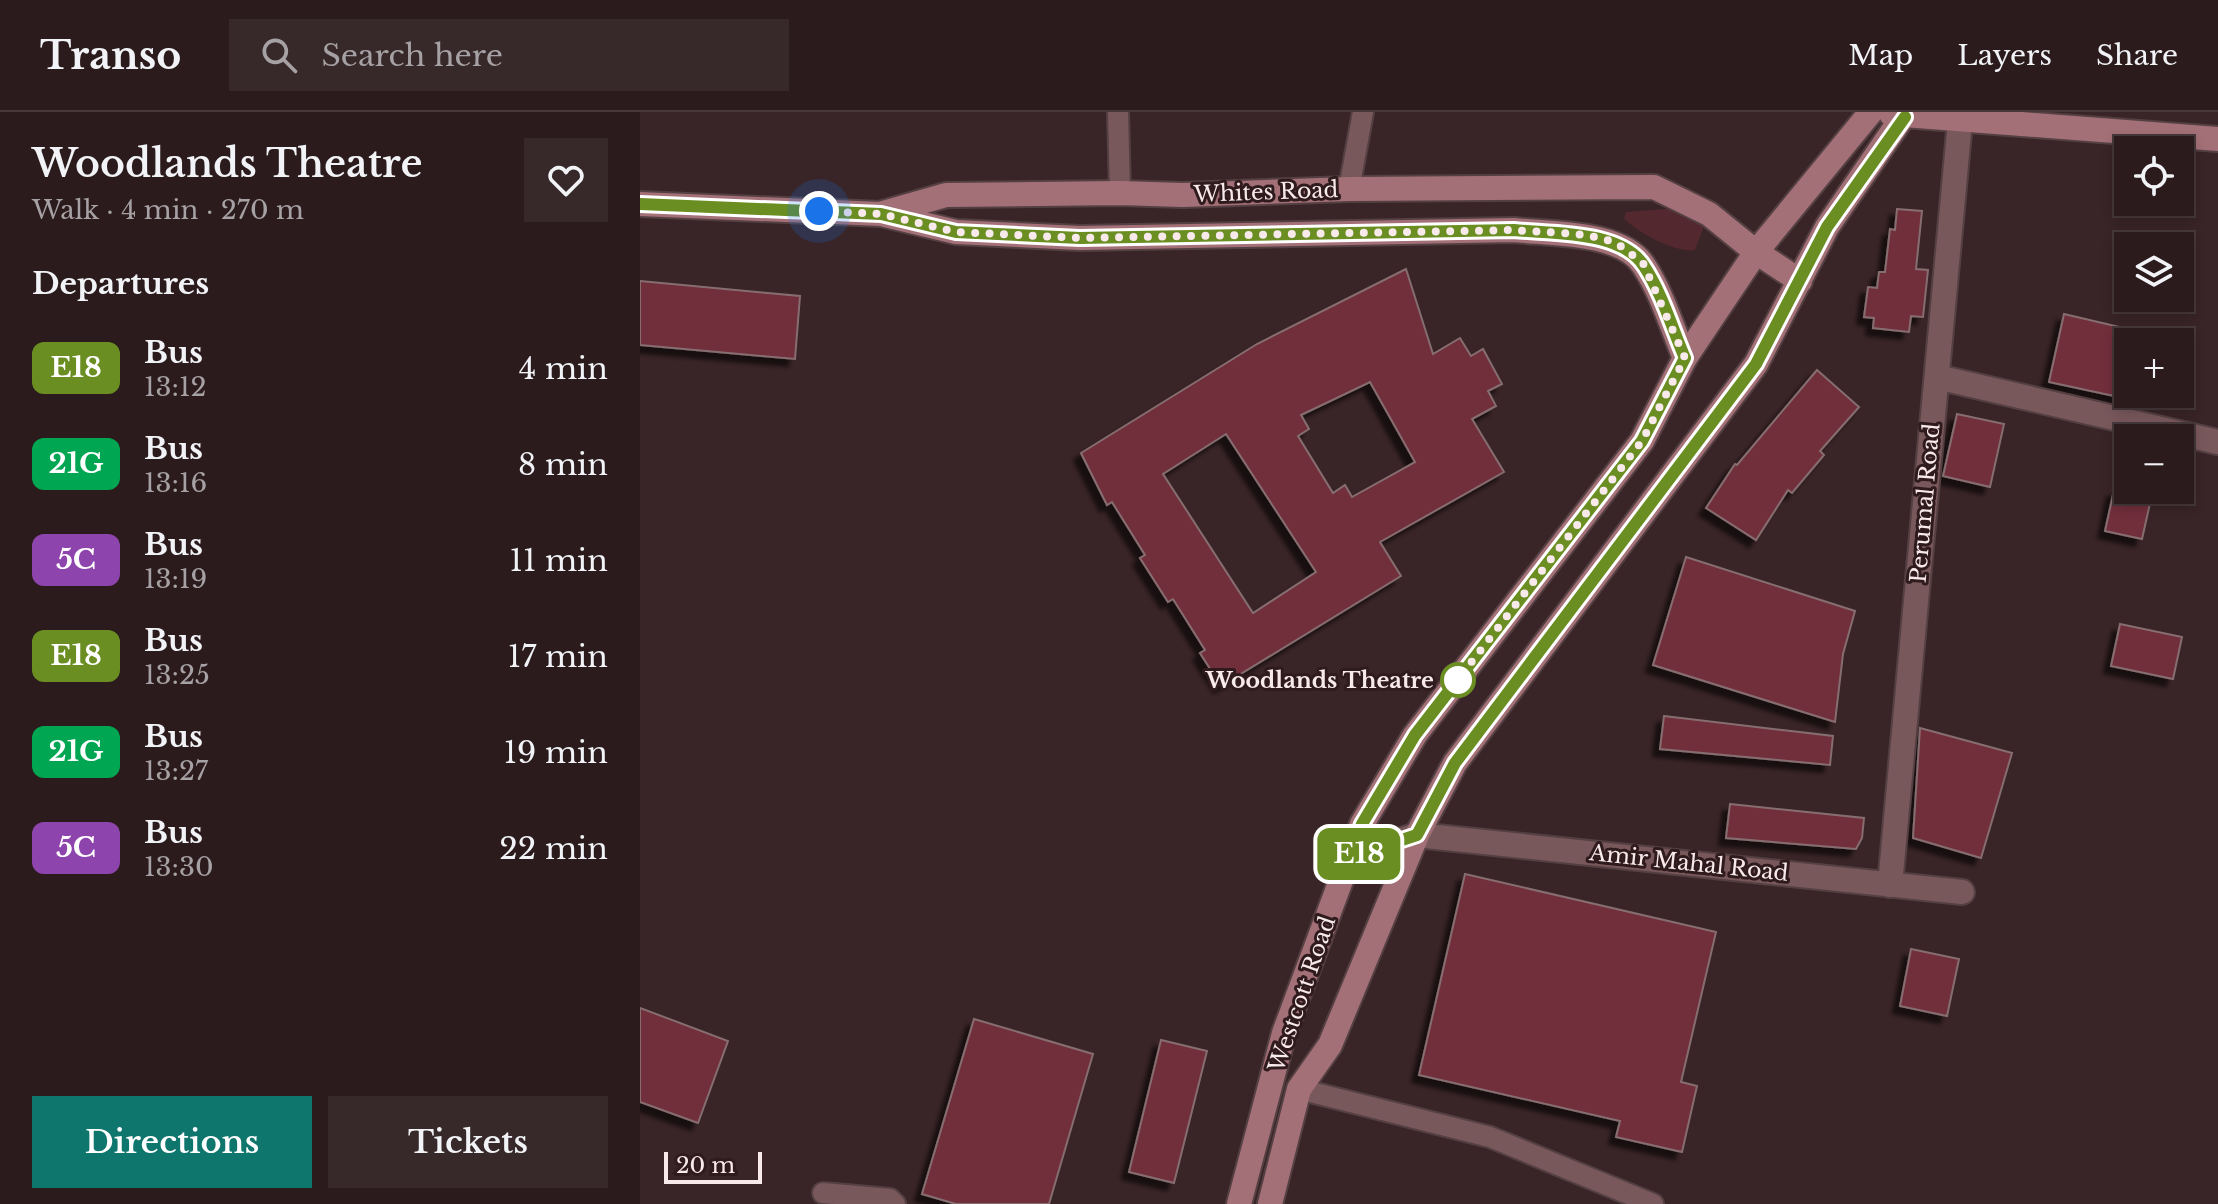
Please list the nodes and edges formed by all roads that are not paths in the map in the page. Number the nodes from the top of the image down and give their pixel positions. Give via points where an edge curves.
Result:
1 (1118, 112) edge
2 (1363, 112) edge
3 (1871, 112) edge
4 (1897, 114) edge
5 (1960, 121) junction
6 (2218, 139) edge
7 (1349, 189) junction
8 (1120, 193) junction
9 (640, 204) edge
10 (881, 214) junction
11 (1756, 252) junction
12 (1800, 281) junction
13 (1685, 358) junction
14 (1937, 377) junction
15 (2218, 442) edge
16 (1417, 835) junction
17 (1350, 857) junction
18 (1890, 885) junction
19 (1962, 892) dead end
20 (1299, 1089) junction
21 (823, 1193) dead end
22 (895, 1204) edge
23 (1239, 1204) edge
24 (1270, 1204) edge
25 (1653, 1204) edge

1 - 8 lane
2 - 7 lane
3 - 11 main road, Westcott Road
4 - 5 main road
4 - 12 main road, Westcott Road
5 - 6 main road
5 - 14 street, Perumal Road
7 - 8 main road, Whites Road
7 - 11 main road, Whites Road via 1654,187 1709,214
8 - 10 main road, Whites Road via 946,195
9 - 10 main road, Whites Road
10 - 13 main road, Whites Road via 956,232 1080,238 1514,230 1579,235 1615,243 1643,263
11 - 12 main road
11 - 13 main road, Westcott Road
12 - 16 main road, Westcott Road via 1756,364 1455,763
13 - 17 main road, Westcott Road via 1642,441 1415,735 1362,824
14 - 15 street
14 - 18 street, Perumal Road
16 - 17 street
16 - 18 street, Amir Mahal Road
16 - 20 main road, Westcott Road via 1330,1045
17 - 23 main road, Westcott Road via 1284,1033
18 - 19 street, Amir Mahal Road
20 - 24 main road, Westcott Road
20 - 25 lane via 1490,1137
21 - 22 lane via 890,1199

